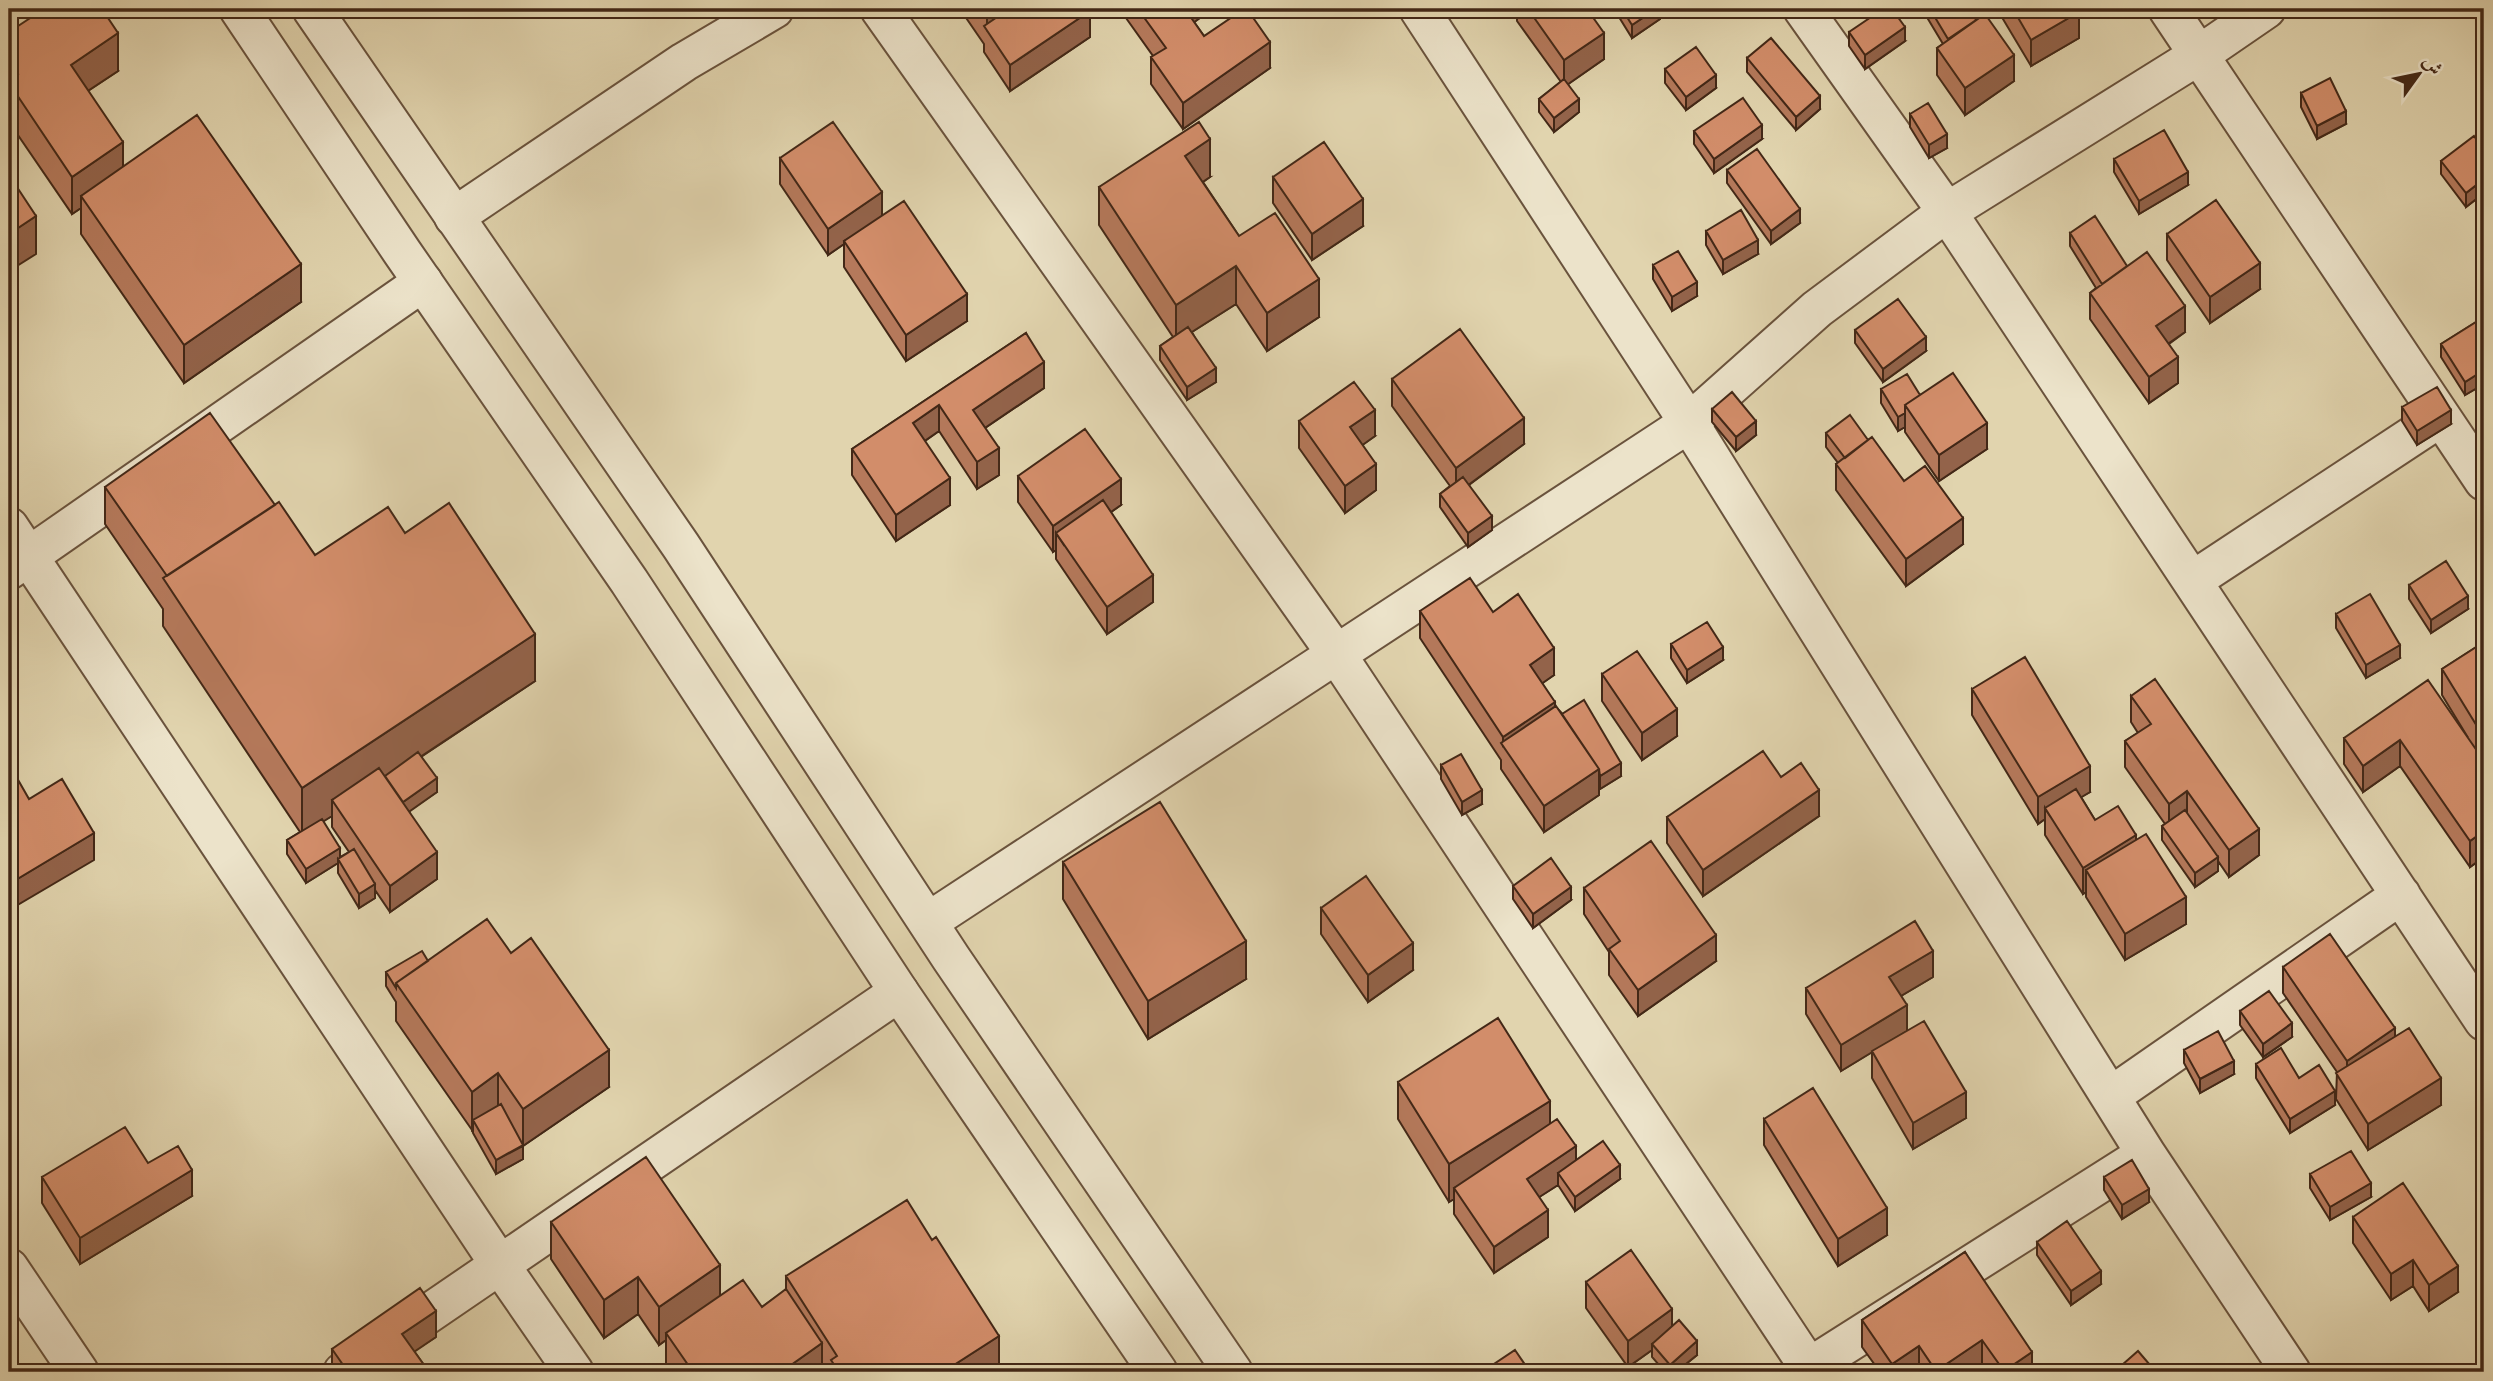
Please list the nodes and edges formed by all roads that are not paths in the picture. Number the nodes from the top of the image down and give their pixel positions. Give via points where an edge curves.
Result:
1 (239, 9) edge
2 (312, 9) edge
3 (774, 9) edge
4 (880, 9) edge
5 (1419, 9) edge
6 (1803, 9) edge
7 (2168, 9) edge
8 (2266, 9) edge
9 (2199, 55) junction
10 (1947, 212) junction
11 (454, 217) junction
12 (424, 282) junction
13 (2441, 417) junction
14 (1689, 423) junction
15 (2484, 481) edge
16 (15, 551) edge
17 (2192, 580) junction
18 (1337, 655) junction
19 (2401, 895) junction
20 (928, 922) junction
21 (900, 992) junction
22 (2484, 1021) edge
23 (2111, 1096) junction
24 (2146, 1154) junction
25 (500, 1265) junction
26 (9, 1268) edge
27 (1808, 1371) edge
28 (79, 1372) edge
29 (343, 1372) edge
30 (574, 1372) edge
31 (1158, 1372) edge
32 (1233, 1372) edge
33 (2291, 1372) edge

1 - 12 street
2 - 11 street
3 - 11 street via 684,62
4 - 18 street
5 - 14 street
6 - 10 street
7 - 9 street
8 - 9 street
9 - 10 street
9 - 13 street
10 - 14 street via 1817,309
10 - 17 street
11 - 20 street via 681,547
12 - 16 street
12 - 21 street via 629,581
13 - 15 street
13 - 17 street
14 - 18 street
14 - 23 street
16 - 25 street
17 - 19 street
18 - 20 street
18 - 27 street
19 - 22 street
19 - 23 street
20 - 32 street
21 - 25 street
21 - 31 street
23 - 24 street
24 - 27 street
24 - 33 street
25 - 29 street
25 - 30 street
26 - 28 street

